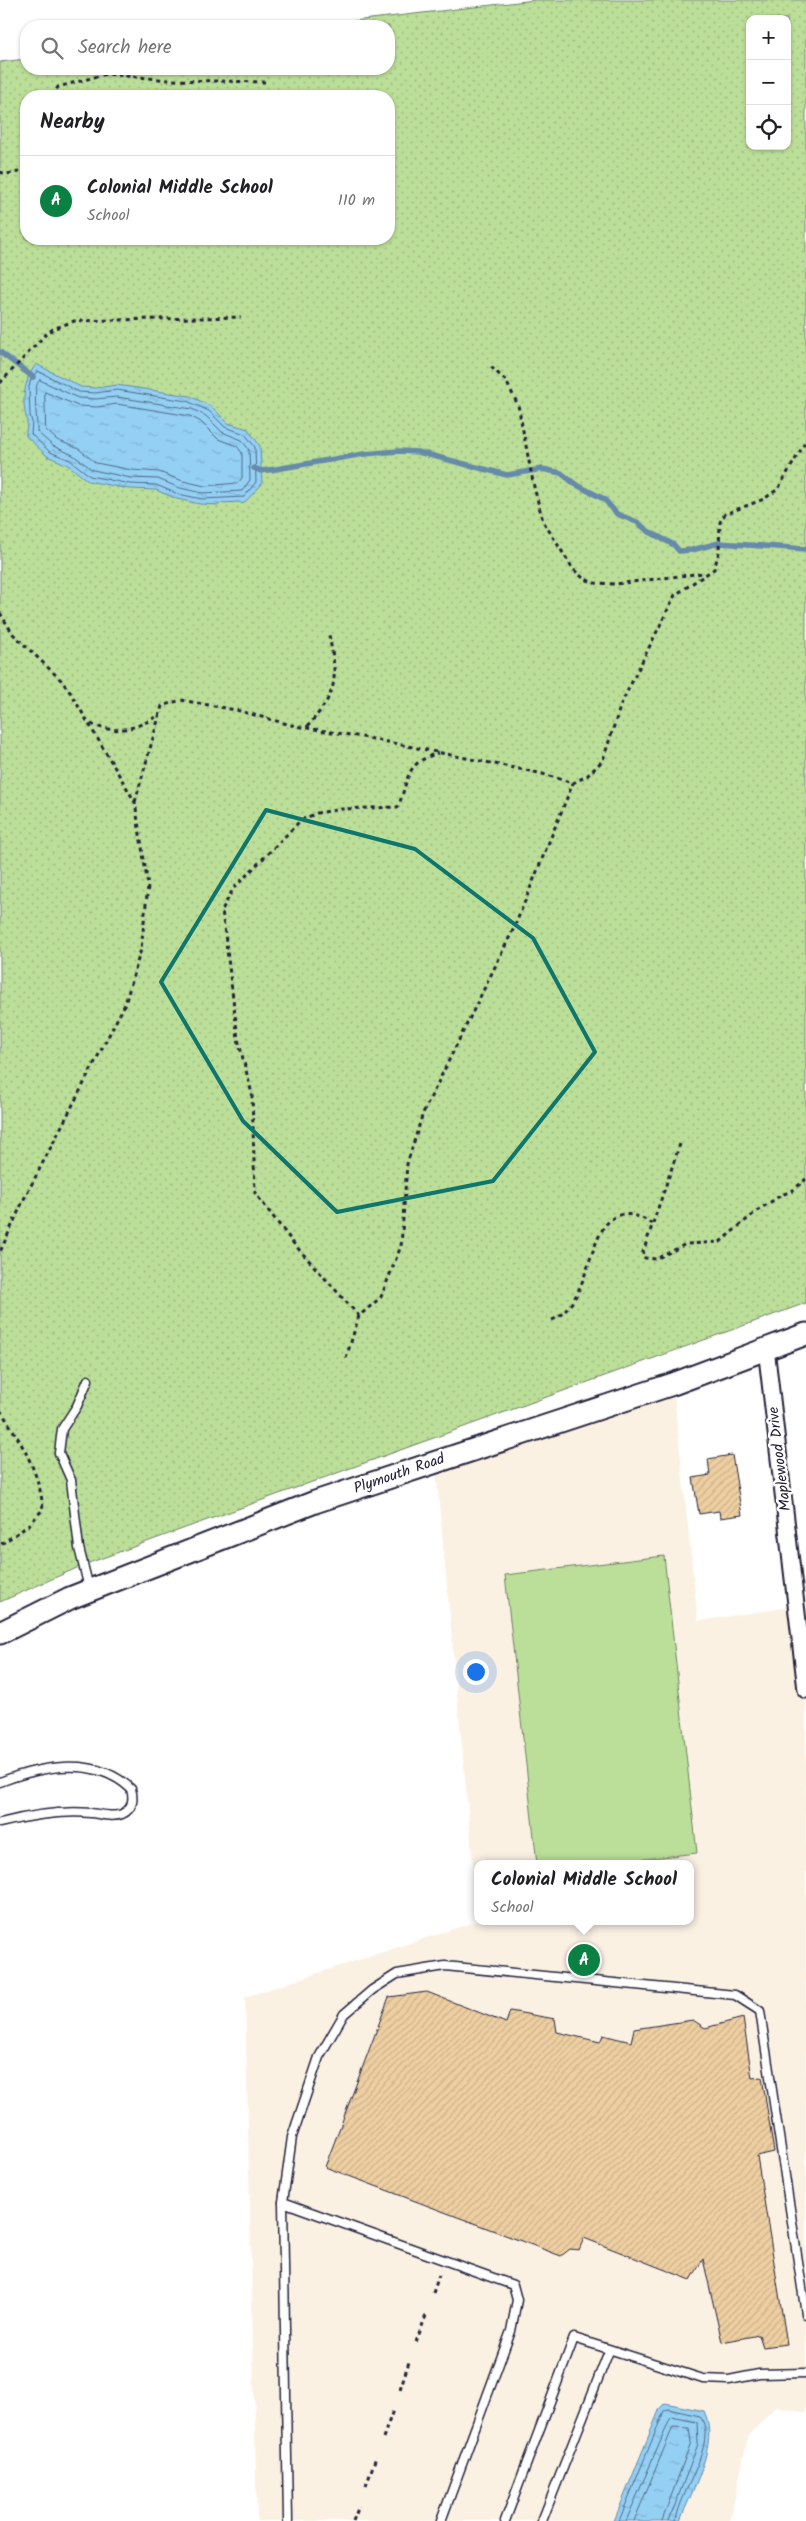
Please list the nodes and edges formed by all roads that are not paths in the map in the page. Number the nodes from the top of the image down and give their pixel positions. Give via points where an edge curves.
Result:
1 (806, 1334) edge
2 (766, 1348) junction
3 (88, 1380) dead end
4 (90, 1590) junction
5 (0, 1633) edge
6 (806, 1690) edge
7 (0, 1782) edge
8 (0, 1823) edge
9 (283, 2202) junction
10 (806, 2314) edge
11 (609, 2351) junction
12 (806, 2373) edge
13 (288, 2521) edge
14 (441, 2521) edge
15 (505, 2521) edge
16 (542, 2521) edge

1 - 2 street, Plymouth Road
2 - 4 street, Plymouth Road via 673,1384 314,1502
2 - 6 street, Maplewood Drive
3 - 4 lane via 62,1430 59,1453 71,1480 78,1548
4 - 5 street, Plymouth Road
7 - 8 lane via 47,1768 74,1766 108,1772 131,1788 133,1798 128,1810 116,1816 50,1812
9 - 10 lane via 292,2137 319,2057 344,2014 397,1974 446,1966 735,1995 760,2011
9 - 13 lane
9 - 14 lane via 513,2285 517,2300 510,2331
11 - 12 lane via 643,2358 703,2379 729,2380 759,2374
11 - 15 lane via 574,2338
11 - 16 lane

